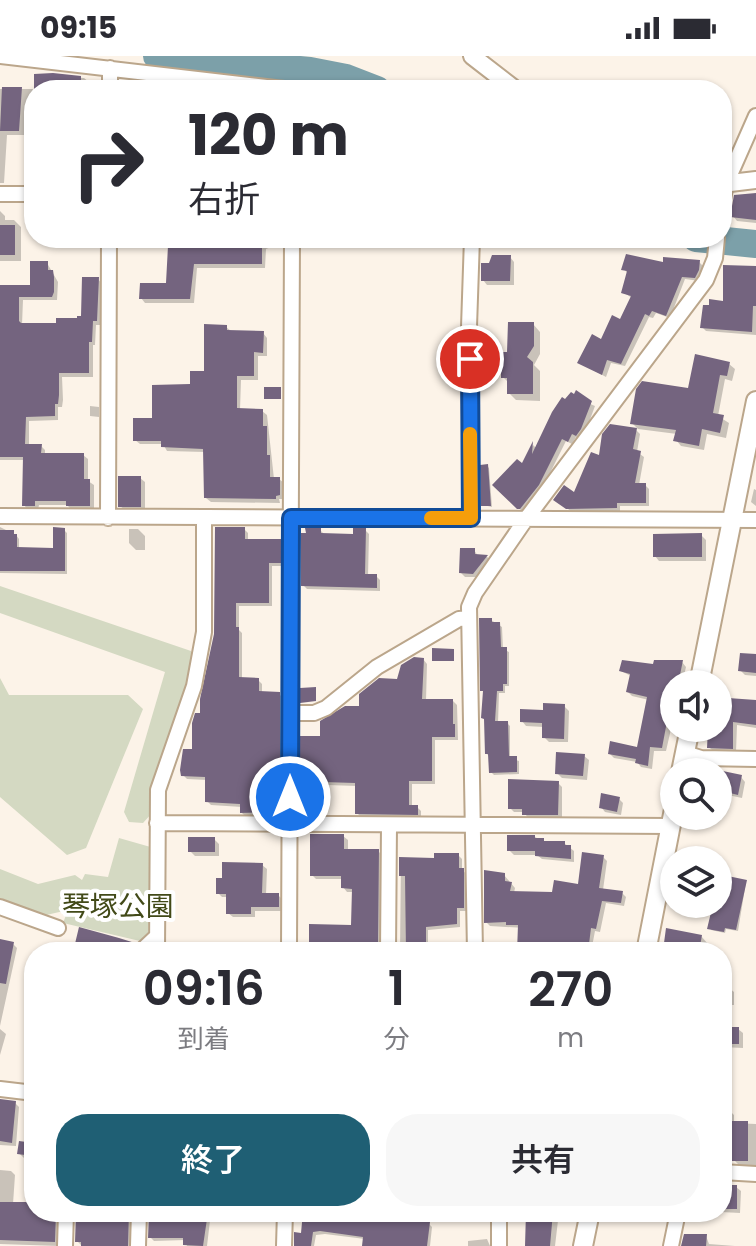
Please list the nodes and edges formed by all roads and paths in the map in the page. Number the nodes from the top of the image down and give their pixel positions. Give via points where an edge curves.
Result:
1 (0, 56) edge
2 (472, 56) edge
3 (110, 68) junction
4 (110, 80) edge
5 (210, 80) edge
6 (503, 80) edge
7 (756, 116) edge
8 (732, 167) edge
9 (756, 180) edge
10 (732, 183) edge
11 (0, 194) edge
12 (24, 194) edge
13 (109, 248) edge
14 (292, 248) edge
15 (472, 248) edge
16 (716, 248) edge
17 (756, 401) edge
18 (0, 516) edge
19 (108, 518) junction
20 (291, 518) junction
21 (471, 518) junction
22 (204, 519) junction
23 (526, 519) junction
24 (732, 519) junction
25 (756, 520) edge
26 (469, 618) junction
27 (702, 670) edge
28 (290, 713) junction
29 (687, 742) edge
30 (685, 753) junction
31 (684, 758) edge
32 (756, 759) edge
33 (660, 818) edge
34 (157, 823) junction
35 (470, 824) junction
36 (290, 825) junction
37 (389, 825) junction
38 (670, 830) edge
39 (0, 907) edge
40 (58, 928) dead end
41 (157, 936) junction
42 (151, 942) edge
43 (157, 942) edge
44 (289, 942) edge
45 (388, 942) edge
46 (475, 942) edge
47 (648, 942) edge
48 (0, 1089) edge
49 (24, 1092) edge
50 (732, 1173) edge
51 (756, 1174) edge
52 (66, 1222) edge
53 (139, 1222) edge
54 (285, 1222) edge
55 (499, 1222) edge
56 (588, 1222) edge
57 (676, 1222) edge
58 (65, 1246) edge
59 (138, 1246) edge
60 (284, 1246) edge
61 (499, 1246) edge
62 (583, 1246) edge
63 (671, 1246) edge

1 - 3 street
2 - 6 street
3 - 4 street
3 - 5 street
7 - 8 street
9 - 10 street
11 - 12 street
13 - 19 street
14 - 20 street
15 - 21 street
16 - 23 street via 706,280 690,303
17 - 24 main road
18 - 19 street
19 - 22 street
20 - 21 street
20 - 22 street
20 - 28 street
21 - 23 street
22 - 34 street via 204,632 194,686 158,790
23 - 24 street
23 - 26 street via 475,593
24 - 25 street
24 - 27 main road
26 - 28 street via 377,667 326,708
26 - 35 street
28 - 36 street
29 - 30 main road
30 - 31 main road
30 - 32 street
33 - 35 street
34 - 36 street
34 - 41 street
35 - 37 street
35 - 46 street
36 - 37 street
36 - 44 street
37 - 45 street
38 - 47 main road
39 - 40 street
41 - 42 street
41 - 43 street
48 - 49 street
50 - 51 street
52 - 58 street
53 - 59 street
54 - 60 street
55 - 61 street
56 - 62 main road
57 - 63 street

